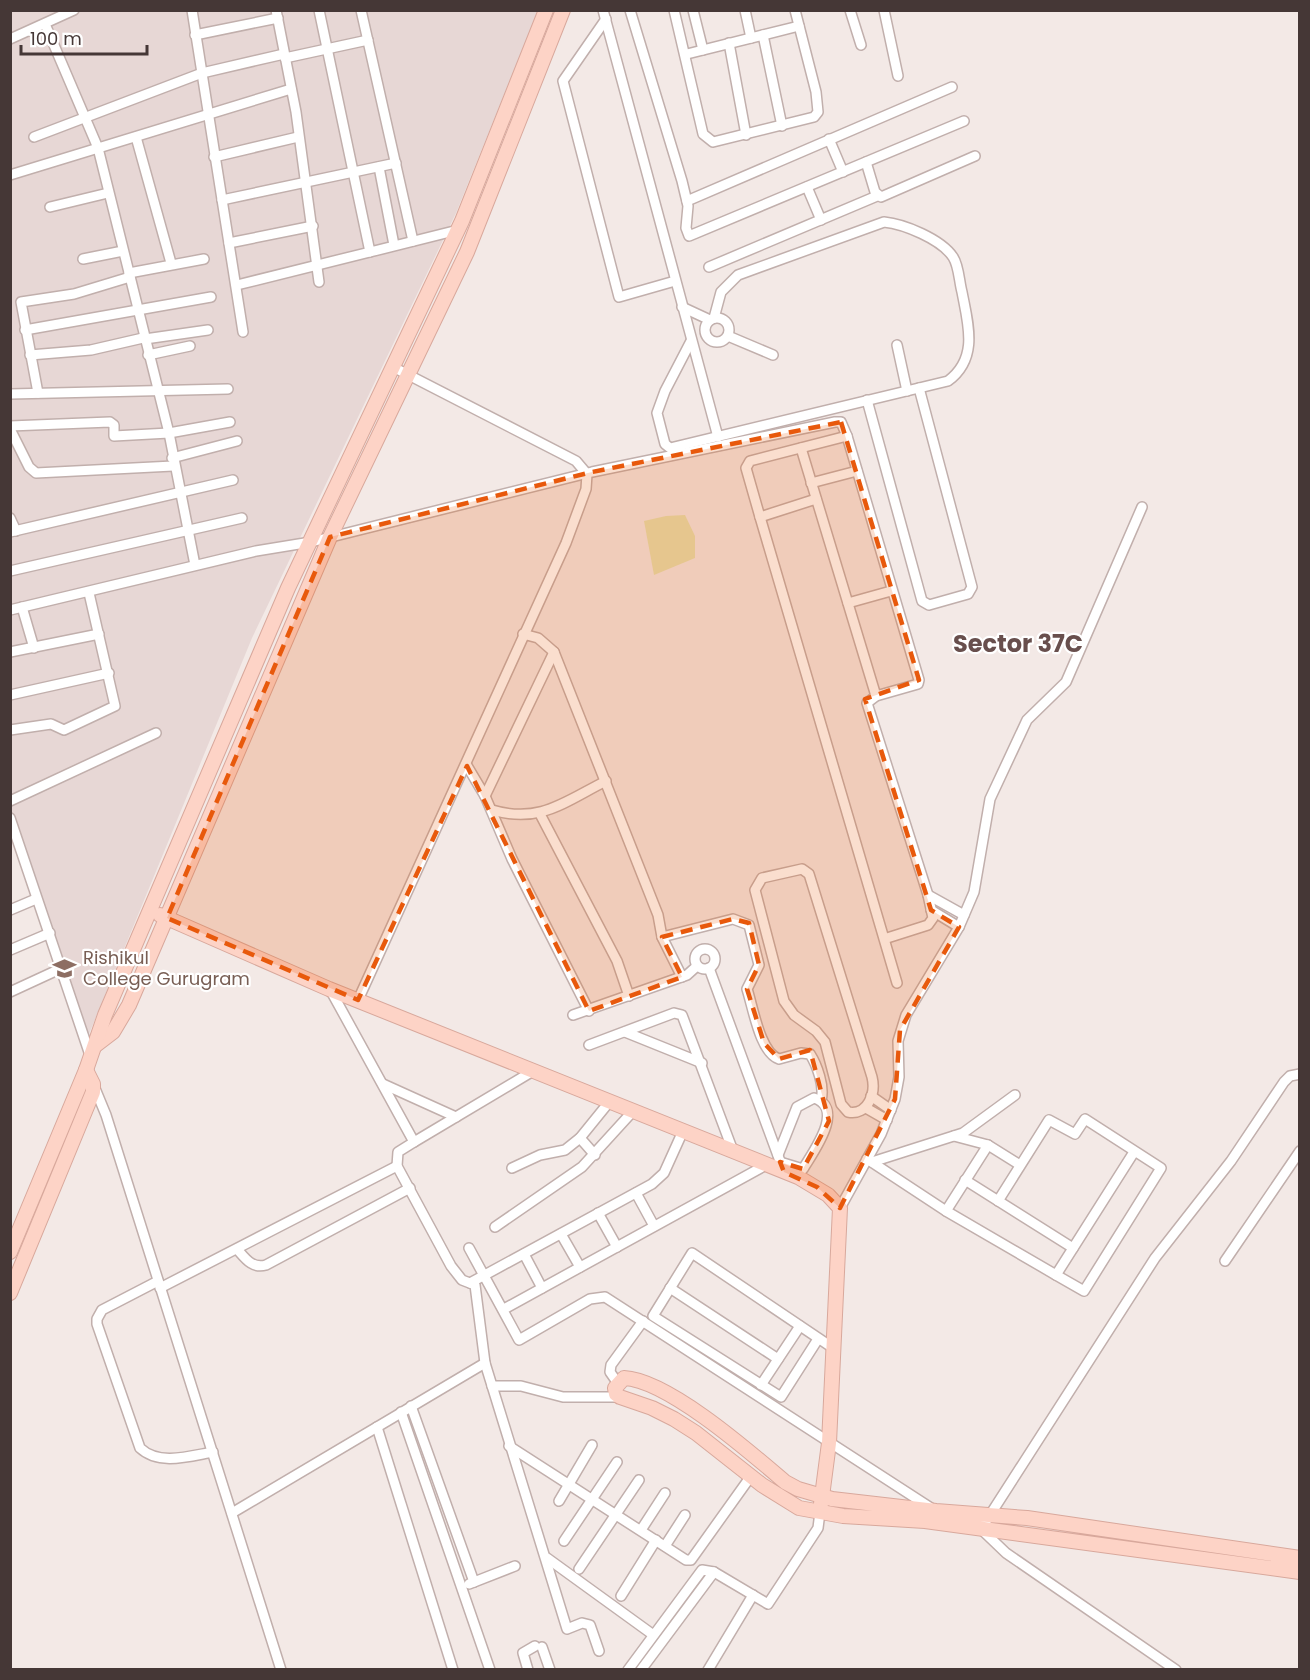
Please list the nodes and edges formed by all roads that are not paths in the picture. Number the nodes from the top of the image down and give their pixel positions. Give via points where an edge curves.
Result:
1 (74, 10) edge
2 (192, 10) edge
3 (319, 10) edge
4 (361, 10) edge
5 (546, 10) edge
6 (563, 10) edge
7 (630, 10) edge
8 (674, 10) edge
9 (693, 10) edge
10 (745, 10) edge
11 (795, 10) edge
12 (850, 10) edge
13 (884, 10) edge
14 (277, 14) edge
15 (604, 15) edge
16 (45, 24) junction
17 (799, 26) junction
18 (195, 35) junction
19 (763, 35) junction
20 (751, 38) junction
21 (10, 39) edge
22 (368, 40) junction
23 (729, 43) junction
24 (861, 45) dead end
25 (328, 48) junction
26 (703, 50) junction
27 (687, 54) junction
28 (284, 56) junction
29 (202, 73) junction
30 (898, 76) dead end
31 (952, 87) dead end
32 (291, 89) junction
33 (208, 113) junction
34 (86, 117) junction
35 (964, 121) dead end
36 (782, 126) junction
37 (746, 135) junction
38 (34, 137) dead end
39 (136, 137) junction
40 (298, 137) junction
41 (829, 139) junction
42 (98, 148) junction
43 (975, 156) dead end
44 (214, 158) junction
45 (866, 162) junction
46 (396, 163) junction
47 (379, 167) junction
48 (353, 172) junction
49 (843, 172) junction
50 (10, 176) edge
51 (306, 183) junction
52 (807, 187) junction
53 (108, 193) junction
54 (878, 196) junction
55 (222, 200) junction
56 (687, 201) junction
57 (50, 207) dead end
58 (821, 220) junction
59 (313, 226) junction
60 (458, 230) junction
61 (413, 241) junction
62 (229, 243) junction
63 (394, 245) junction
64 (123, 251) junction
65 (370, 252) junction
66 (83, 259) dead end
67 (204, 259) dead end
68 (171, 263) junction
69 (317, 267) junction
70 (710, 267) dead end
71 (129, 275) junction
72 (675, 281) junction
73 (320, 282) dead end
74 (237, 285) junction
75 (211, 297) dead end
76 (682, 307) junction
77 (137, 309) junction
78 (712, 319) junction
79 (25, 330) junction
80 (208, 330) dead end
81 (243, 332) dead end
82 (728, 336) junction
83 (144, 338) junction
84 (709, 340) junction
85 (693, 345) junction
86 (897, 345) dead end
87 (190, 346) dead end
88 (30, 355) junction
89 (148, 355) junction
90 (773, 355) dead end
91 (393, 367) junction
92 (409, 374) junction
93 (918, 388) junction
94 (228, 389) dead end
95 (157, 390) junction
96 (907, 391) junction
97 (38, 393) junction
98 (10, 394) edge
99 (867, 400) junction
100 (230, 422) dead end
101 (10, 427) edge
102 (168, 433) junction
103 (847, 436) junction
104 (718, 437) junction
105 (237, 441) dead end
106 (801, 448) junction
107 (172, 462) junction
108 (856, 471) junction
109 (587, 474) junction
110 (233, 480) dead end
111 (811, 483) junction
112 (179, 492) junction
113 (816, 499) junction
114 (1142, 507) dead end
115 (760, 517) junction
116 (10, 518) edge
117 (242, 518) dead end
118 (187, 530) junction
119 (13, 531) edge
120 (330, 537) junction
121 (311, 542) junction
122 (195, 565) junction
123 (10, 571) edge
124 (891, 591) junction
125 (89, 592) junction
126 (848, 603) junction
127 (22, 607) junction
128 (10, 610) edge
129 (99, 634) junction
130 (524, 634) junction
131 (34, 648) junction
132 (10, 652) edge
133 (554, 652) junction
134 (109, 673) junction
135 (10, 695) edge
136 (876, 696) junction
137 (10, 730) edge
138 (156, 733) dead end
139 (466, 764) junction
140 (606, 781) junction
141 (485, 796) junction
142 (10, 801) edge
143 (492, 810) junction
144 (540, 814) junction
145 (10, 818) edge
146 (12, 830) edge
147 (928, 895) junction
148 (36, 899) junction
149 (10, 910) edge
150 (931, 910) junction
151 (149, 911) junction
152 (964, 915) junction
153 (167, 918) junction
154 (958, 927) junction
155 (50, 933) junction
156 (662, 937) junction
157 (884, 939) junction
158 (10, 950) edge
159 (697, 966) junction
160 (62, 968) junction
161 (709, 969) junction
162 (682, 977) junction
163 (897, 983) dead end
164 (329, 989) junction
165 (10, 992) edge
166 (629, 996) junction
167 (358, 1000) junction
168 (590, 1011) junction
169 (573, 1015) dead end
170 (625, 1032) junction
171 (589, 1045) dead end
172 (93, 1050) junction
173 (702, 1064) junction
174 (86, 1070) junction
175 (533, 1071) junction
176 (1299, 1074) edge
177 (93, 1084) junction
178 (383, 1084) junction
179 (1015, 1095) dead end
180 (871, 1096) junction
181 (820, 1100) junction
182 (610, 1101) junction
183 (866, 1108) junction
184 (634, 1110) junction
185 (891, 1110) junction
186 (456, 1117) junction
187 (887, 1120) junction
188 (683, 1131) junction
189 (954, 1136) junction
190 (580, 1138) junction
191 (414, 1142) junction
192 (988, 1145) junction
193 (733, 1151) junction
194 (1299, 1151) edge
195 (1134, 1152) junction
196 (595, 1155) junction
197 (870, 1160) junction
198 (781, 1163) junction
199 (766, 1165) junction
200 (1020, 1165) junction
201 (398, 1166) junction
202 (512, 1168) dead end
203 (965, 1180) junction
204 (410, 1188) junction
205 (636, 1193) junction
206 (998, 1201) junction
207 (840, 1208) junction
208 (946, 1212) junction
209 (598, 1214) junction
210 (654, 1226) junction
211 (495, 1227) dead end
212 (561, 1234) junction
213 (617, 1247) junction
214 (469, 1248) dead end
215 (1073, 1248) junction
216 (237, 1249) junction
217 (10, 1252) edge
218 (524, 1254) junction
219 (1225, 1261) dead end
220 (580, 1267) junction
221 (1056, 1275) junction
222 (486, 1276) junction
223 (470, 1283) junction
224 (159, 1284) junction
225 (542, 1288) junction
226 (670, 1288) junction
227 (10, 1293) edge
228 (504, 1309) junction
229 (643, 1321) junction
230 (800, 1326) junction
231 (818, 1339) junction
232 (833, 1348) junction
233 (778, 1359) junction
234 (485, 1363) junction
235 (617, 1382) junction
236 (760, 1385) junction
237 (492, 1386) junction
238 (620, 1397) junction
239 (411, 1406) junction
240 (401, 1412) junction
241 (377, 1427) junction
242 (829, 1443) junction
243 (592, 1445) dead end
244 (509, 1446) junction
245 (213, 1452) junction
246 (616, 1462) dead end
247 (751, 1476) junction
248 (639, 1480) dead end
249 (569, 1484) junction
250 (665, 1493) dead end
251 (822, 1496) junction
252 (592, 1499) junction
253 (559, 1501) dead end
254 (820, 1512) junction
255 (232, 1513) junction
256 (616, 1514) junction
257 (988, 1514) junction
258 (685, 1515) dead end
259 (939, 1517) junction
260 (981, 1529) junction
261 (641, 1530) junction
262 (656, 1540) junction
263 (564, 1541) dead end
264 (665, 1546) junction
265 (547, 1558) junction
266 (1299, 1558) edge
267 (515, 1566) dead end
268 (579, 1569) dead end
269 (714, 1572) junction
270 (1299, 1572) edge
271 (474, 1582) junction
272 (462, 1587) junction
273 (753, 1594) junction
274 (621, 1596) dead end
275 (652, 1634) junction
276 (599, 1651) dead end
277 (281, 1670) edge
278 (453, 1670) edge
279 (490, 1670) edge
280 (528, 1670) edge
281 (550, 1670) edge
282 (628, 1670) edge
283 (641, 1670) edge
284 (708, 1670) edge
285 (1176, 1670) edge

1 - 16 street
2 - 18 street
3 - 25 street
4 - 22 street
5 - 60 street
6 - 92 street via 467,252
7 - 56 street
8 - 27 street
9 - 26 street
10 - 20 street
11 - 17 street
12 - 24 street
13 - 30 street
14 - 18 street
14 - 28 street
15 - 72 street
15 - 72 street via 563,81 619,297
16 - 21 street
16 - 34 street
17 - 19 street
17 - 36 street via 818,112 814,117
18 - 29 street
19 - 20 street
19 - 36 street
20 - 23 street
22 - 25 street
22 - 46 street
23 - 26 street
23 - 37 street
25 - 28 street
25 - 48 street
26 - 27 street
27 - 37 street via 706,138 719,142
28 - 29 street
28 - 32 street
29 - 33 street
29 - 34 street
31 - 41 street
32 - 33 street
32 - 40 street
33 - 39 street
33 - 44 street
34 - 38 street
34 - 42 street
35 - 45 street
36 - 37 street
39 - 42 street
39 - 68 street
40 - 44 street
40 - 51 street
41 - 49 street
41 - 56 street
42 - 50 street
42 - 53 street
43 - 54 street
44 - 55 street
45 - 49 street
45 - 54 street
46 - 47 street
46 - 61 street
47 - 48 street
47 - 63 street
48 - 51 street
48 - 65 street
49 - 52 street
51 - 55 street
51 - 59 street
52 - 56 street via 689,236
52 - 58 street
53 - 57 street
53 - 64 street
54 - 58 street
55 - 62 street
58 - 70 street
59 - 62 street
59 - 69 street
60 - 61 street
60 - 91 street
61 - 63 street
62 - 74 street
63 - 65 street
64 - 66 street
64 - 71 street
65 - 69 street
67 - 68 street
68 - 71 street
69 - 73 street
69 - 74 street
71 - 77 street
71 - 79 street via 74,294 23,301
72 - 76 street
74 - 81 street
75 - 77 street
76 - 78 street
76 - 85 street
77 - 79 street
77 - 83 street
78 - 82 street via 725,321
78 - 84 street via 705,330
78 - 93 street via 721,292 738,275 875,224 892,223 933,241 953,257 971,336 965,359 954,376
79 - 88 street
80 - 83 street
82 - 84 street via 720,343
82 - 90 street
83 - 88 street via 91,350
83 - 89 street
84 - 85 street
85 - 104 street
85 - 104 street via 660,404 659,429 670,448
86 - 96 street
87 - 89 street
88 - 97 street
89 - 95 street
91 - 92 street
91 - 121 street
92 - 109 street via 576,461
92 - 120 street
93 - 96 street
93 - 99 street via 972,587 968,594 930,605 922,601
94 - 95 street
95 - 97 street
95 - 102 street
96 - 99 street
97 - 98 street
99 - 104 street
100 - 102 street
101 - 102 street via 110,422 114,425 114,436
101 - 107 street via 29,467 36,473
102 - 107 street
103 - 106 street
103 - 108 street
103 - 109 street via 841,422 835,422
105 - 107 street
106 - 111 street
106 - 115 street via 748,462 746,468
107 - 112 street
108 - 111 street
108 - 124 street
109 - 120 street
109 - 130 street via 586,489 566,543
110 - 112 street
111 - 113 street
112 - 118 street
112 - 119 street
113 - 115 street
113 - 126 street
114 - 152 street via 1066,682 1027,720 990,799 974,892
115 - 157 street
116 - 119 street
117 - 118 street
118 - 122 street
118 - 123 street
120 - 121 street
120 - 153 street
121 - 122 street
121 - 151 street via 264,640
122 - 125 street
124 - 126 street
124 - 136 street via 919,682
125 - 127 street
125 - 129 street
126 - 136 street
127 - 128 street
127 - 131 street
129 - 131 street
129 - 134 street
130 - 133 street via 538,638
130 - 139 street
131 - 132 street
133 - 140 street
133 - 141 street
134 - 135 street
134 - 137 street via 115,703 110,710 64,730 51,724
136 - 147 street via 867,703
138 - 142 street
139 - 141 street
139 - 167 street
140 - 144 street
140 - 156 street via 658,915
141 - 143 street
143 - 144 street via 511,815
143 - 168 street via 512,859
144 - 166 street via 617,961
145 - 146 street
146 - 148 street
147 - 150 street
147 - 152 street
148 - 149 street
148 - 155 street
150 - 154 street
150 - 157 street via 933,918 928,925
151 - 153 street
151 - 172 street
152 - 154 street
153 - 164 street
153 - 172 street via 123,1016 113,1032
154 - 185 street via 900,1030 898,1089
155 - 158 street
155 - 160 street
156 - 162 street
156 - 181 street via 733,919 749,925 759,965 747,989 768,1053 779,1059 810,1054 821,1084
157 - 163 street
159 - 161 street
159 - 161 street via 695,954 706,949 715,958
159 - 162 street
160 - 165 street
160 - 172 street
161 - 198 street
162 - 166 street
164 - 167 street
164 - 178 street
166 - 168 street
167 - 175 street
168 - 169 street
170 - 171 street
170 - 173 street
170 - 173 street via 679,1012
172 - 174 street
173 - 193 street
174 - 177 street
174 - 217 street
175 - 182 street
175 - 186 street
176 - 257 street via 1284,1082 1231,1161 1162,1249
177 - 224 street
177 - 227 street via 88,1107
178 - 186 street
178 - 191 street
179 - 189 street via 972,1128
180 - 183 street
180 - 183 street via 872,1077 809,874 802,869 762,878 755,890 784,1001 825,1042 841,1104 852,1113
180 - 185 street
181 - 198 street via 814,1098 797,1107
181 - 198 street via 827,1108 829,1121 803,1169
182 - 184 street
182 - 190 street
183 - 187 street
184 - 188 street
184 - 196 street
185 - 187 street
186 - 191 street
187 - 197 street
188 - 193 street
188 - 205 street via 664,1173
189 - 192 street
189 - 197 street
190 - 196 street
190 - 202 street via 560,1152 540,1155
191 - 201 street via 398,1152
192 - 200 street
192 - 203 street
193 - 199 street
194 - 219 street
195 - 200 street via 1085,1119 1075,1134 1049,1120
195 - 215 street
195 - 221 street via 1161,1168 1084,1291
196 - 211 street
197 - 207 street
197 - 208 street
198 - 199 street
198 - 207 street
199 - 210 street
200 - 206 street
201 - 204 street
201 - 216 street
203 - 206 street
203 - 208 street
204 - 216 street via 266,1265 255,1266
204 - 223 street via 451,1266 462,1280
205 - 209 street
205 - 210 street
206 - 215 street
207 - 232 street
208 - 221 street
209 - 212 street
209 - 213 street
210 - 213 street
212 - 218 street
212 - 220 street
213 - 220 street
214 - 222 street
215 - 221 street
216 - 224 street
218 - 222 street
218 - 225 street
220 - 225 street
222 - 223 street
222 - 228 street
223 - 234 street via 476,1288
224 - 245 street
224 - 245 street via 102,1310 97,1324 140,1448 149,1455 169,1459
225 - 228 street
226 - 230 street via 692,1253
226 - 233 street
226 - 236 street via 653,1316
228 - 229 street via 519,1340 597,1297 613,1301
229 - 235 street via 611,1365 610,1372
229 - 242 street
230 - 231 street
230 - 233 street
231 - 232 street
231 - 236 street via 781,1397
232 - 242 street
233 - 236 street
234 - 237 street
234 - 239 street
235 - 238 street via 616,1394
235 - 251 street via 632,1378 648,1384 710,1421 785,1482
237 - 238 street via 521,1386 564,1397
237 - 244 street
238 - 247 street via 652,1408 696,1432
239 - 240 street
239 - 271 street
240 - 241 street
240 - 272 street
241 - 255 street
241 - 278 street
242 - 251 street
242 - 259 street
243 - 249 street
244 - 249 street
244 - 265 street
245 - 255 street
246 - 252 street
247 - 254 street via 784,1501
247 - 264 street via 691,1560
248 - 256 street
249 - 252 street
249 - 253 street
250 - 261 street
251 - 254 street
251 - 259 street
252 - 256 street
252 - 263 street
254 - 259 street
254 - 273 street via 818,1528 768,1604
255 - 277 street
256 - 261 street
256 - 268 street
257 - 259 street
257 - 260 street
257 - 266 street
258 - 264 street
259 - 260 street
260 - 270 street
260 - 285 street via 1006,1553
261 - 262 street
262 - 264 street
262 - 274 street
265 - 275 street
265 - 276 street via 567,1629 590,1624
267 - 271 street
269 - 273 street
269 - 275 street via 699,1572
269 - 283 street
271 - 272 street
272 - 279 street
273 - 284 street
275 - 282 street
280 - 281 street via 523,1653 538,1646

